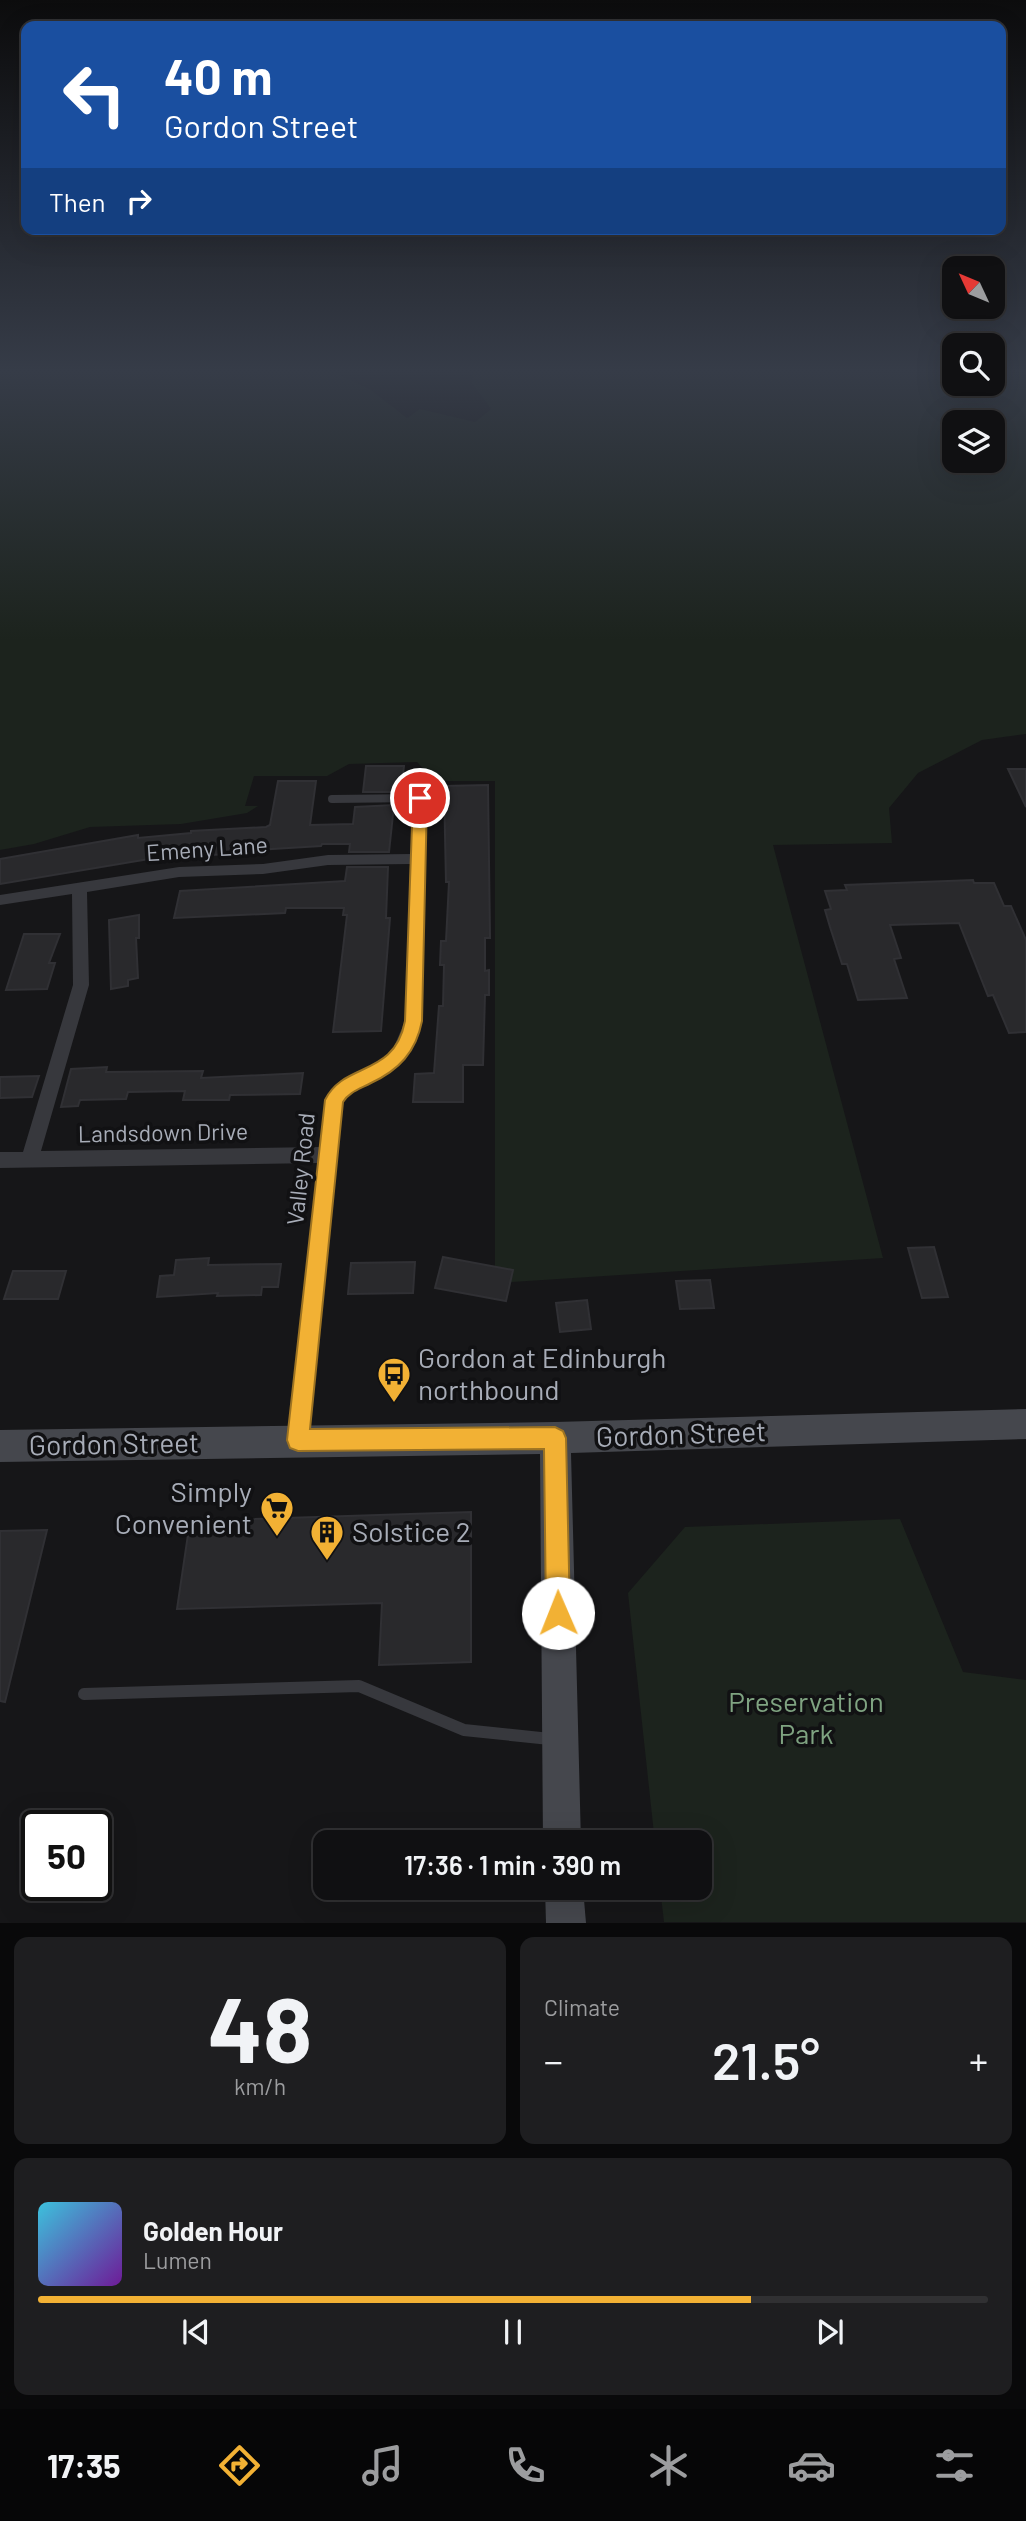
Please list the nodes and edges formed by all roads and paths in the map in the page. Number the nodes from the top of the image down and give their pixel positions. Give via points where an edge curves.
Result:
1 (420, 774) dead end
2 (420, 798) junction
3 (332, 799) dead end
4 (418, 859) junction
5 (79, 887) junction
6 (0, 900) edge
7 (326, 1155) junction
8 (30, 1159) junction
9 (0, 1160) edge
10 (1026, 1424) edge
11 (555, 1438) junction
12 (298, 1440) junction
13 (0, 1446) edge
14 (84, 1694) dead end
15 (560, 1740) junction
16 (562, 1830) edge
17 (565, 1900) edge
18 (566, 1923) edge

1 - 2 street, Valley Road
2 - 3 lane
2 - 4 street, Valley Road
4 - 5 street, Emeny Lane via 328,860 263,869 179,872
4 - 7 street, Valley Road via 410,1040 383,1070 341,1089 334,1100
5 - 6 street, Emeny Lane
5 - 8 street via 81,985
7 - 8 street, Landsdown Drive
7 - 12 street, Valley Road
8 - 9 street, Landsdown Drive
10 - 11 main road, Gordon Street
11 - 12 main road, Gordon Street
11 - 15 main road
12 - 13 main road, Gordon Street
14 - 15 lane via 359,1686 464,1730
15 - 16 main road
17 - 18 main road

